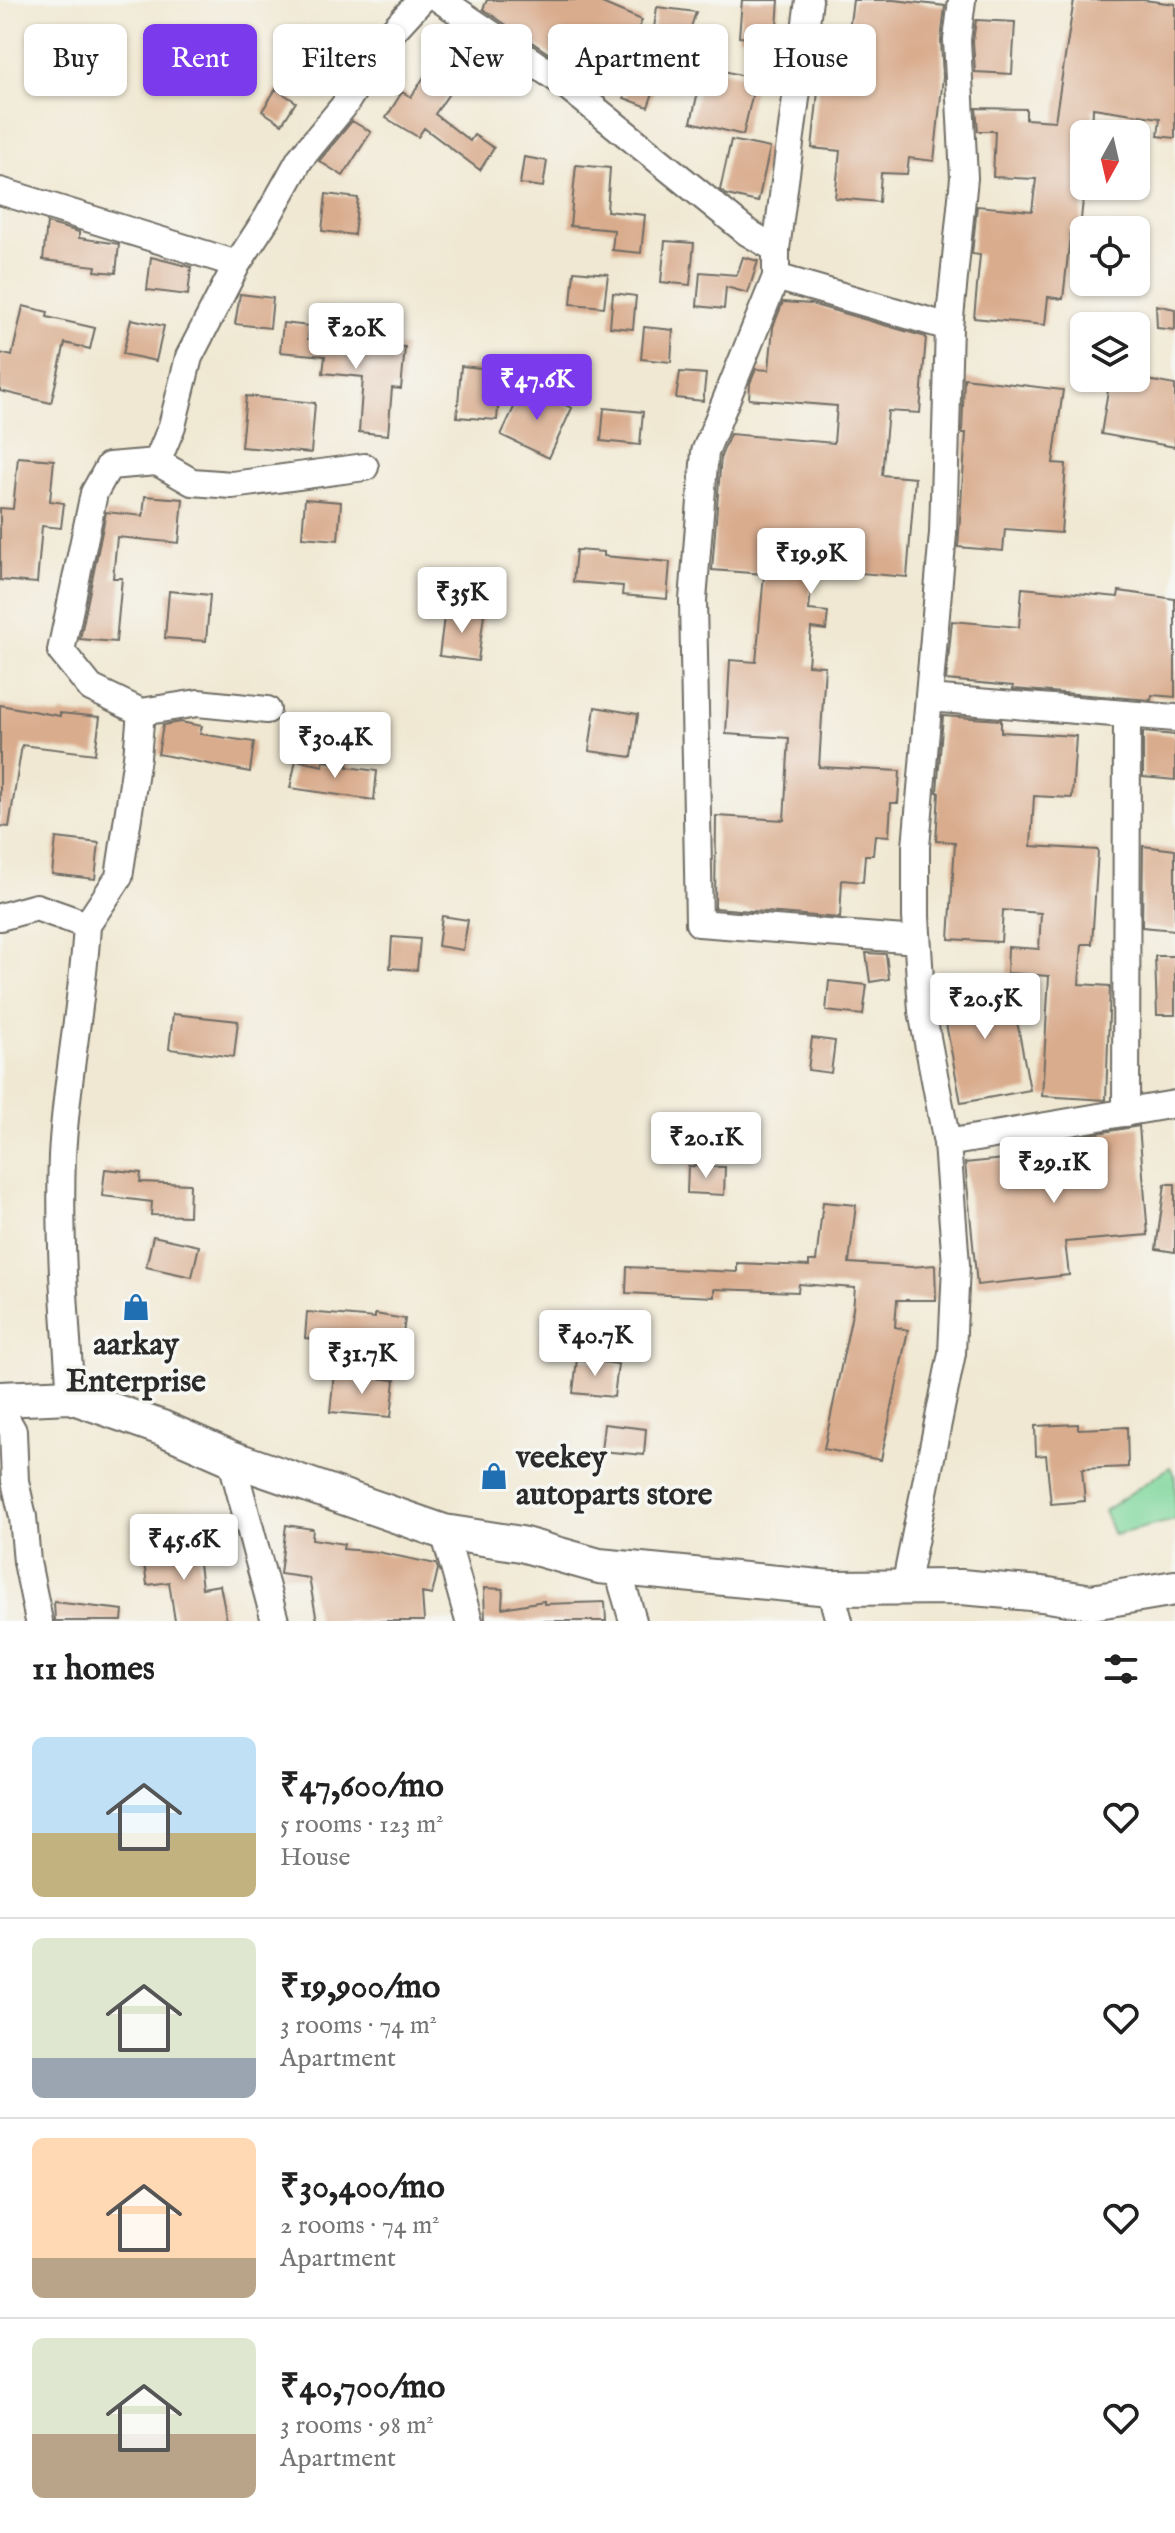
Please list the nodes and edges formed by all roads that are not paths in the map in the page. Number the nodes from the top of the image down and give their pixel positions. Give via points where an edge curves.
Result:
1 (421, 0) edge
2 (441, 0) edge
3 (809, 0) edge
4 (962, 0) edge
5 (0, 191) edge
6 (776, 249) junction
7 (237, 264) junction
8 (776, 277) junction
9 (949, 327) junction
10 (157, 462) junction
11 (365, 467) dead end
12 (929, 698) junction
13 (267, 710) dead end
14 (141, 712) junction
15 (1127, 714) junction
16 (1175, 718) edge
17 (0, 917) edge
18 (87, 925) junction
19 (917, 940) junction
20 (1175, 1104) edge
21 (1126, 1113) junction
22 (947, 1143) junction
23 (71, 1396) junction
24 (0, 1399) edge
25 (0, 1408) edge
26 (231, 1458) junction
27 (444, 1532) junction
28 (617, 1567) junction
29 (905, 1587) junction
30 (830, 1588) junction
31 (1175, 1588) edge
32 (1094, 1612) edge
33 (39, 1621) edge
34 (275, 1621) edge
35 (469, 1621) edge
36 (633, 1621) edge
37 (839, 1621) edge

1 - 7 street via 388,36 343,107 300,159
2 - 6 street via 562,82 747,232
3 - 6 street
4 - 9 street via 957,40 964,178
5 - 7 street
6 - 8 street
7 - 10 street via 189,357
8 - 9 street
8 - 19 street via 705,452 693,600 699,923
9 - 12 street via 943,533
10 - 11 street via 192,482 232,485
10 - 14 street via 109,466 94,493 61,651 91,688
12 - 15 street
12 - 19 street via 916,847
13 - 14 street via 198,703
14 - 18 street via 119,877
15 - 16 street
15 - 21 street
17 - 18 street via 36,907
18 - 23 street via 62,1156
19 - 22 street via 922,1011
20 - 21 street
21 - 22 street
22 - 29 street via 956,1265 952,1353
23 - 24 main road
23 - 26 main road
25 - 33 street via 13,1431 15,1481
26 - 27 main road
26 - 34 street
27 - 28 main road
27 - 35 street
28 - 30 main road
28 - 36 street
29 - 30 main road
29 - 32 main road via 1029,1593
30 - 37 street
31 - 32 main road

